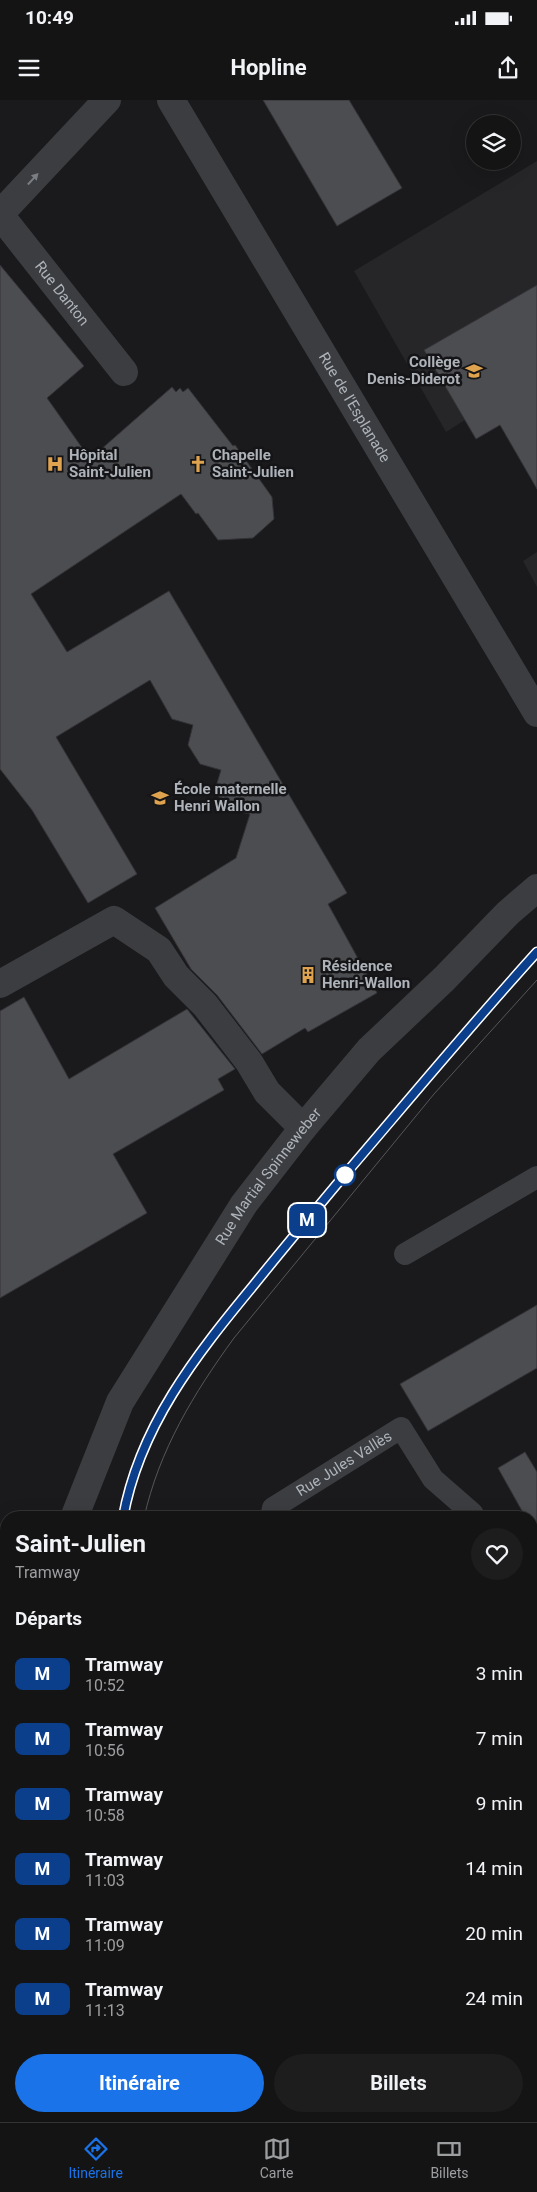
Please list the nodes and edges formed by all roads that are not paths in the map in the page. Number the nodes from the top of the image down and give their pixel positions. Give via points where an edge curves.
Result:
1 (107, 100) edge
2 (171, 100) edge
3 (0, 215) edge
4 (124, 372) dead end
5 (537, 713) edge
6 (537, 889) edge
7 (0, 984) edge
8 (303, 1128) junction
9 (537, 1177) edge
10 (405, 1254) dead end
11 (77, 1511) edge
12 (272, 1511) edge
13 (470, 1511) edge

3 -> 1 street
2 - 5 street, Rue de l'Esplanade
3 - 4 street, Rue Danton
6 - 8 street, Rue Martial Spinneweber via 508,913 369,1050
7 - 8 street via 114,920 159,950 176,976 205,1006 248,1062 267,1092
8 - 11 street, Rue Martial Spinneweber via 244,1204 120,1402
9 - 10 lane
12 - 13 lane, Rue Jules Vallès via 401,1428 433,1479

